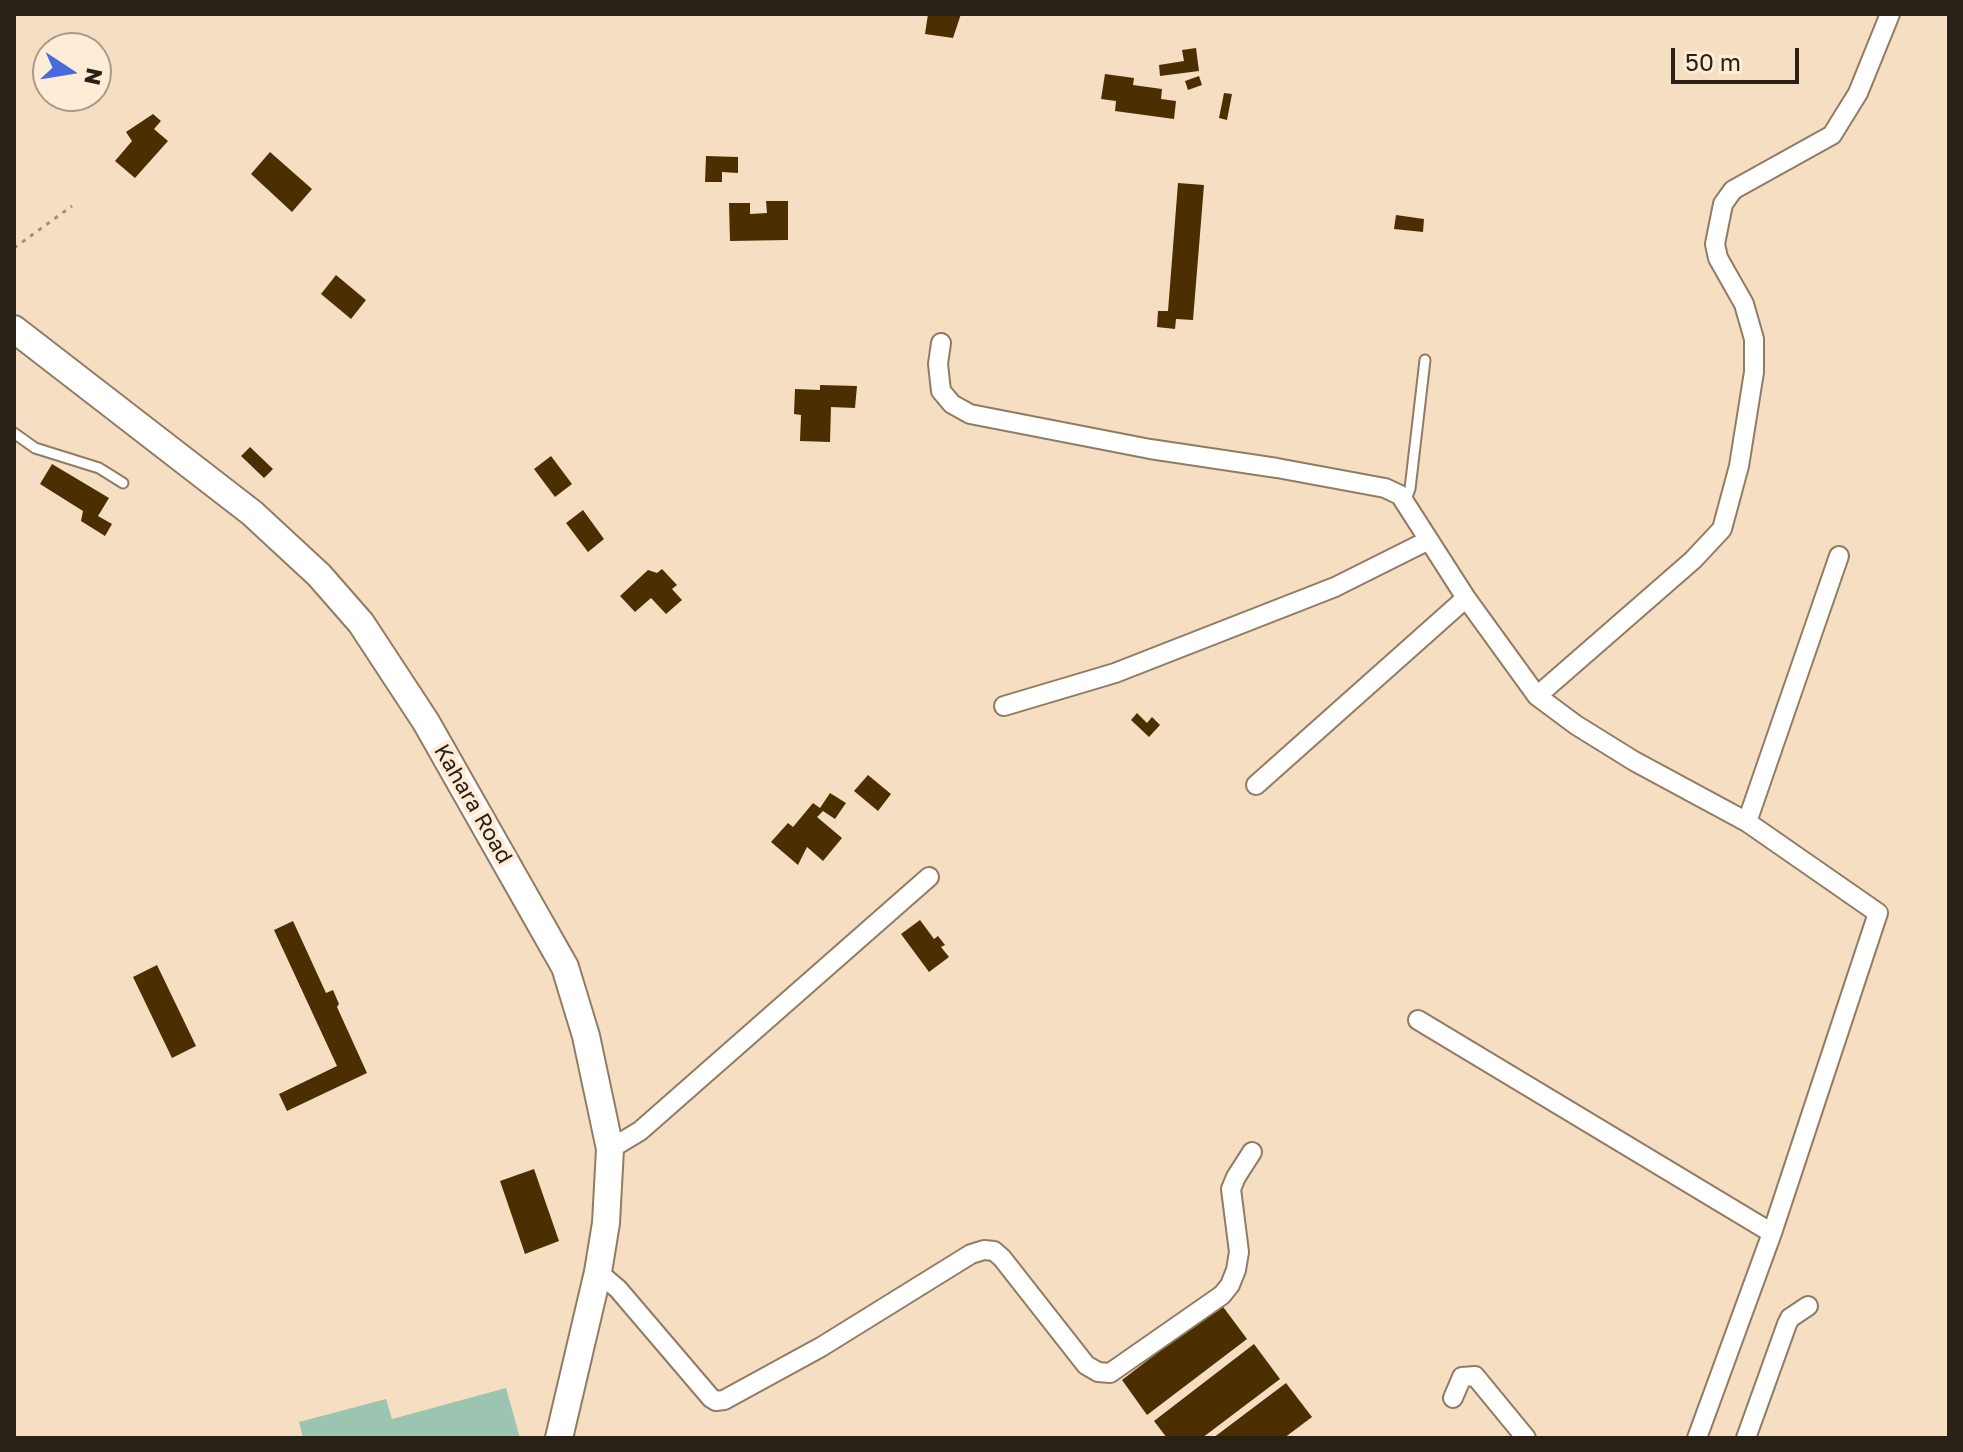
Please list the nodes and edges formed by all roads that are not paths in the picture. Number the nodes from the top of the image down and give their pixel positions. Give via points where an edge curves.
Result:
1 (1890, 14) edge
2 (14, 329) edge
3 (941, 343) dead end
4 (1425, 360) dead end
5 (14, 433) edge
6 (123, 483) dead end
7 (1405, 502) junction
8 (1429, 540) junction
9 (1839, 556) dead end
10 (1466, 598) junction
11 (1537, 696) junction
12 (1004, 706) dead end
13 (1256, 785) dead end
14 (1747, 822) junction
15 (929, 877) dead end
16 (1418, 1020) dead end
17 (610, 1149) junction
18 (1252, 1152) dead end
19 (1772, 1233) junction
20 (598, 1272) junction
21 (1808, 1306) dead end
22 (1453, 1398) dead end
23 (559, 1438) edge
24 (1526, 1438) edge
25 (1697, 1438) edge
26 (1746, 1438) edge

1 - 11 street via 1858,93 1832,135 1733,190 1723,204 1715,244 1744,304 1754,339 1754,372 1739,466 1722,529
2 - 17 street, Kahara Road via 252,513 361,623 426,722 565,967
3 - 7 street via 941,391 970,414 1385,488
4 - 7 lane
5 - 6 lane via 35,448 99,468
7 - 8 street
8 - 10 street
8 - 12 street via 1335,587 1115,673
9 - 14 street
10 - 11 street
10 - 13 street
11 - 14 street via 1634,761
14 - 19 street via 1878,913
15 - 17 street via 640,1131
16 - 19 street
17 - 20 street, Kahara Road
18 - 20 street via 1231,1189 1239,1252 1230,1285 1110,1373 1086,1365 1002,1258 984,1250 821,1347 716,1401
19 - 25 street
20 - 23 street, Kahara Road
21 - 26 street via 1787,1324
22 - 24 street via 1462,1377 1475,1376

